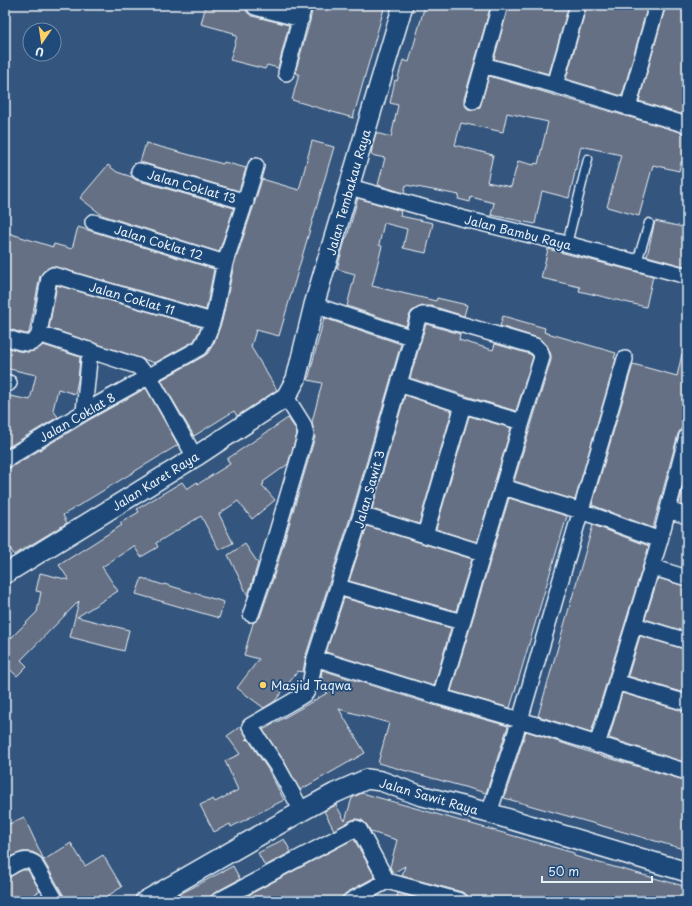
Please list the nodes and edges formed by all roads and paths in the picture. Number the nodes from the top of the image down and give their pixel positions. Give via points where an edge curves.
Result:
1 (403, 5) edge
2 (500, 5) edge
3 (578, 5) edge
4 (657, 5) edge
5 (255, 7) dead end
6 (302, 12) edge
7 (483, 65) junction
8 (286, 73) dead end
9 (555, 85) junction
10 (472, 101) dead end
11 (628, 108) junction
12 (687, 125) edge
13 (588, 159) dead end
14 (256, 166) dead end
15 (138, 171) dead end
16 (350, 187) junction
17 (246, 202) junction
18 (93, 222) dead end
19 (649, 223) dead end
20 (567, 244) junction
21 (637, 262) junction
22 (226, 263) junction
23 (687, 276) edge
24 (314, 306) junction
25 (212, 321) junction
26 (39, 334) junction
27 (5, 337) edge
28 (413, 338) junction
29 (90, 350) junction
30 (625, 359) dead end
31 (149, 376) junction
32 (296, 379) joint
33 (399, 384) junction
34 (286, 397) junction
35 (463, 405) junction
36 (84, 412) junction
37 (522, 422) junction
38 (686, 446) edge
39 (195, 456) junction
40 (5, 460) edge
41 (503, 486) junction
42 (668, 510) junction
43 (581, 511) junction
44 (361, 515) junction
45 (687, 516) edge
46 (425, 535) junction
47 (660, 540) junction
48 (483, 553) junction
49 (652, 567) junction
50 (5, 574) edge
51 (687, 578) edge
52 (338, 587) junction
53 (251, 614) dead end
54 (462, 622) junction
55 (634, 625) junction
56 (687, 641) edge
57 (315, 658) junction
58 (616, 682) junction
59 (440, 697) junction
60 (687, 703) edge
61 (520, 720) junction
62 (597, 745) junction
63 (687, 772) edge
64 (302, 811) junction
65 (489, 813) junction
66 (5, 870) edge
67 (687, 872) edge
68 (387, 881) junction
69 (56, 901) edge
70 (145, 901) edge
71 (218, 901) edge
72 (350, 901) edge
73 (460, 901) edge

1 - 16 street, Jalan Tembakau Raya
2 - 7 street
3 - 9 street
4 - 11 street
5 - 6 street
6 - 8 street
7 - 9 street
7 - 10 street
9 - 11 street
11 - 12 street
13 - 20 lane
14 - 17 street, Jalan Coklat 8
15 - 17 street, Jalan Coklat 13
16 - 20 street, Jalan Bambu Raya
16 - 24 street, Jalan Tembakau Raya
17 - 22 street, Jalan Coklat 8
18 - 22 street, Jalan Coklat 12
19 - 21 lane
20 - 21 street, Jalan Bambu Raya
21 - 23 street, Jalan Bambu Raya
22 - 25 street, Jalan Coklat 8
24 - 28 street
24 - 32 street, Jalan Tembakau Raya
25 - 26 street, Jalan Coklat 11 via 53,274 49,278
25 - 31 street, Jalan Coklat 8 via 200,348
26 - 27 street via 33,343
26 - 29 street
28 - 33 street, Jalan Sawit 3
28 - 37 street, Jalan Sawit 3 via 418,318 429,315 535,346 542,357
29 - 31 street via 137,366
29 - 36 street
30 - 43 street
31 - 36 street, Jalan Coklat 8
31 - 39 street
32 - 34 street, Jalan Karet Raya
33 - 35 street
33 - 44 street, Jalan Sawit 3
34 - 39 street, Jalan Karet Raya
34 - 53 street via 303,424 306,434
35 - 37 street
35 - 46 street
36 - 40 street, Jalan Coklat 8
37 - 41 street
38 - 42 street
39 - 50 street, Jalan Karet Raya
41 - 43 street
41 - 48 street
42 - 45 street
42 - 47 street
43 - 47 street
43 - 61 street
44 - 46 street
44 - 52 street, Jalan Sawit 3
46 - 48 street
47 - 49 street
48 - 54 street
49 - 51 street
49 - 55 street
52 - 54 street
52 - 57 street, Jalan Sawit 3
54 - 59 street
55 - 56 street
55 - 58 street
57 - 59 street
57 - 64 street, Jalan Sawit 3 via 306,693 250,726 278,766
58 - 60 street
58 - 62 street
59 - 61 street
61 - 62 street
61 - 65 street
62 - 63 street
64 - 65 street, Jalan Sawit Raya via 367,779
64 - 70 street, Jalan Sawit Raya
65 - 67 street, Jalan Sawit Raya
66 - 69 street via 24,859 29,859 34,863
68 - 71 street via 359,829 356,828
68 - 72 street
68 - 73 street

